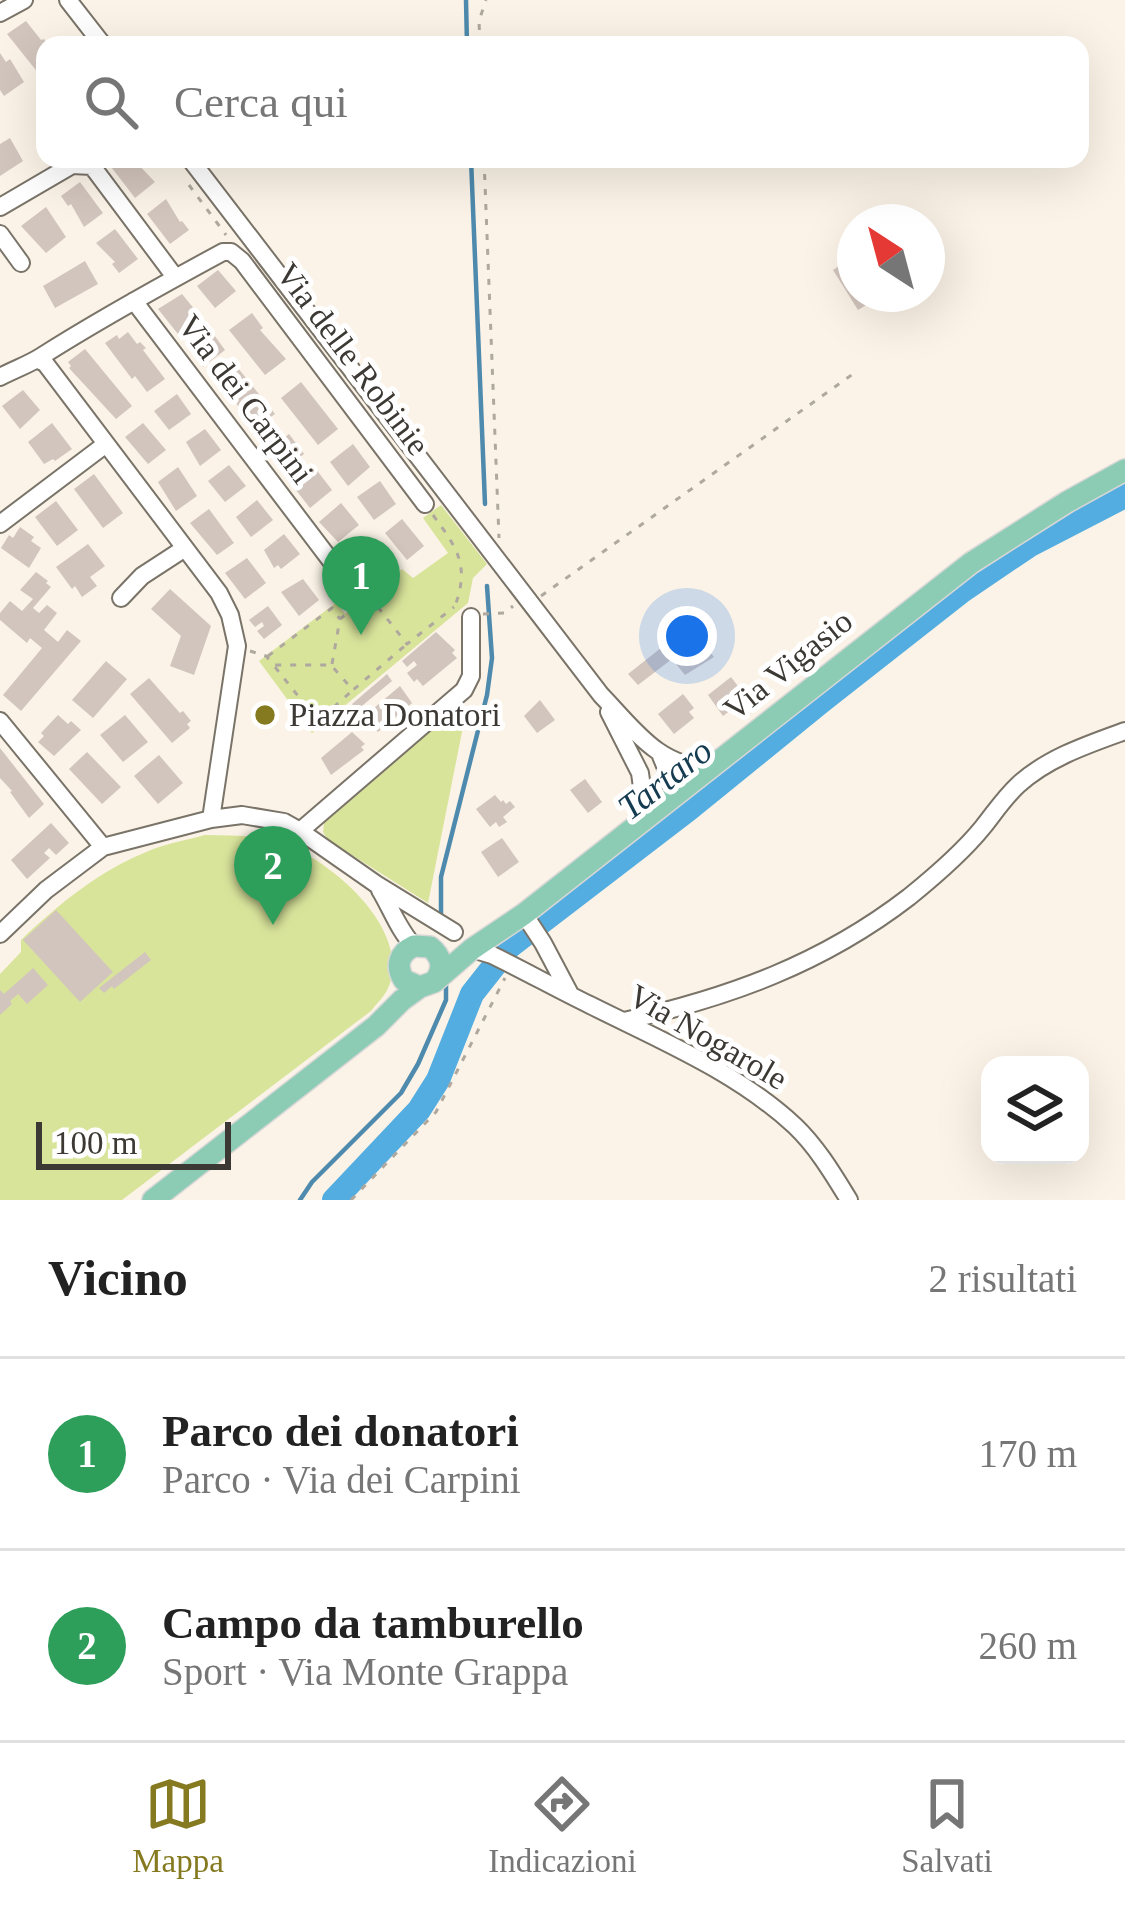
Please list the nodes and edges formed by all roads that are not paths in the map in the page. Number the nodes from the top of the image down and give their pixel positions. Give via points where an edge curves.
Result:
1 (24, 0) edge
2 (68, 0) edge
3 (0, 13) edge
4 (96, 36) edge
5 (61, 168) edge
6 (93, 168) edge
7 (197, 168) edge
8 (0, 207) edge
9 (0, 234) edge
10 (21, 263) dead end
11 (175, 278) junction
12 (134, 301) junction
13 (38, 360) junction
14 (0, 377) edge
15 (106, 444) junction
16 (1125, 470) edge
17 (425, 504) road end
18 (0, 524) edge
19 (185, 548) junction
20 (362, 594) road end
21 (121, 598) dead end
22 (476, 616) road end
23 (601, 695) junction
24 (0, 722) edge
25 (1125, 731) edge
26 (662, 756) junction
27 (712, 768) junction
28 (640, 773) junction
29 (674, 798) junction
30 (211, 819) junction
31 (640, 823) junction
32 (300, 831) junction
33 (103, 847) junction
34 (376, 884) junction
35 (526, 917) junction
36 (451, 930) dead end
37 (0, 934) edge
38 (477, 944) junction
39 (412, 949) junction
40 (552, 978) junction
41 (429, 983) junction
42 (624, 1022) junction
43 (376, 1026) junction
44 (153, 1200) edge
45 (848, 1200) edge

1 - 3 street
2 - 4 street
5 - 8 street
6 - 11 street
7 - 23 street
9 - 10 street
11 - 12 street
11 - 17 street, Via delle Robinie via 223,251 242,261
12 - 13 street
12 - 20 street, Via dei Carpini
13 - 14 street
13 - 15 street
15 - 18 street
15 - 19 street
16 - 27 main road, Via Vigasio via 970,563
19 - 21 street
19 - 30 street via 225,603 237,646
22 - 32 street via 464,690
23 - 26 street
23 - 28 street
24 - 33 street
25 - 42 street via 1022,782 943,868 850,939 740,990
26 - 27 street
26 - 29 street
27 - 29 main road, Via Vigasio
28 - 29 street
28 - 31 street
29 - 31 main road, Via Vigasio
30 - 32 street via 242,814
30 - 33 street
31 - 35 main road, Via Vigasio
32 - 34 street
33 - 37 street
34 - 36 street
34 - 39 street
35 - 38 main road, Via Vigasio
35 - 40 street
38 - 39 main road, Via Vigasio
38 - 40 street, Via Nogarole
38 - 41 main road, Via Vigasio
39 - 41 main road via 408,983
39 - 41 main road via 440,958
39 - 43 main road
40 - 42 street, Via Nogarole
41 - 43 main road, Via Vigasio
42 - 45 street, Via Nogarole via 766,1101 799,1129
43 - 44 main road, Via Vigasio

